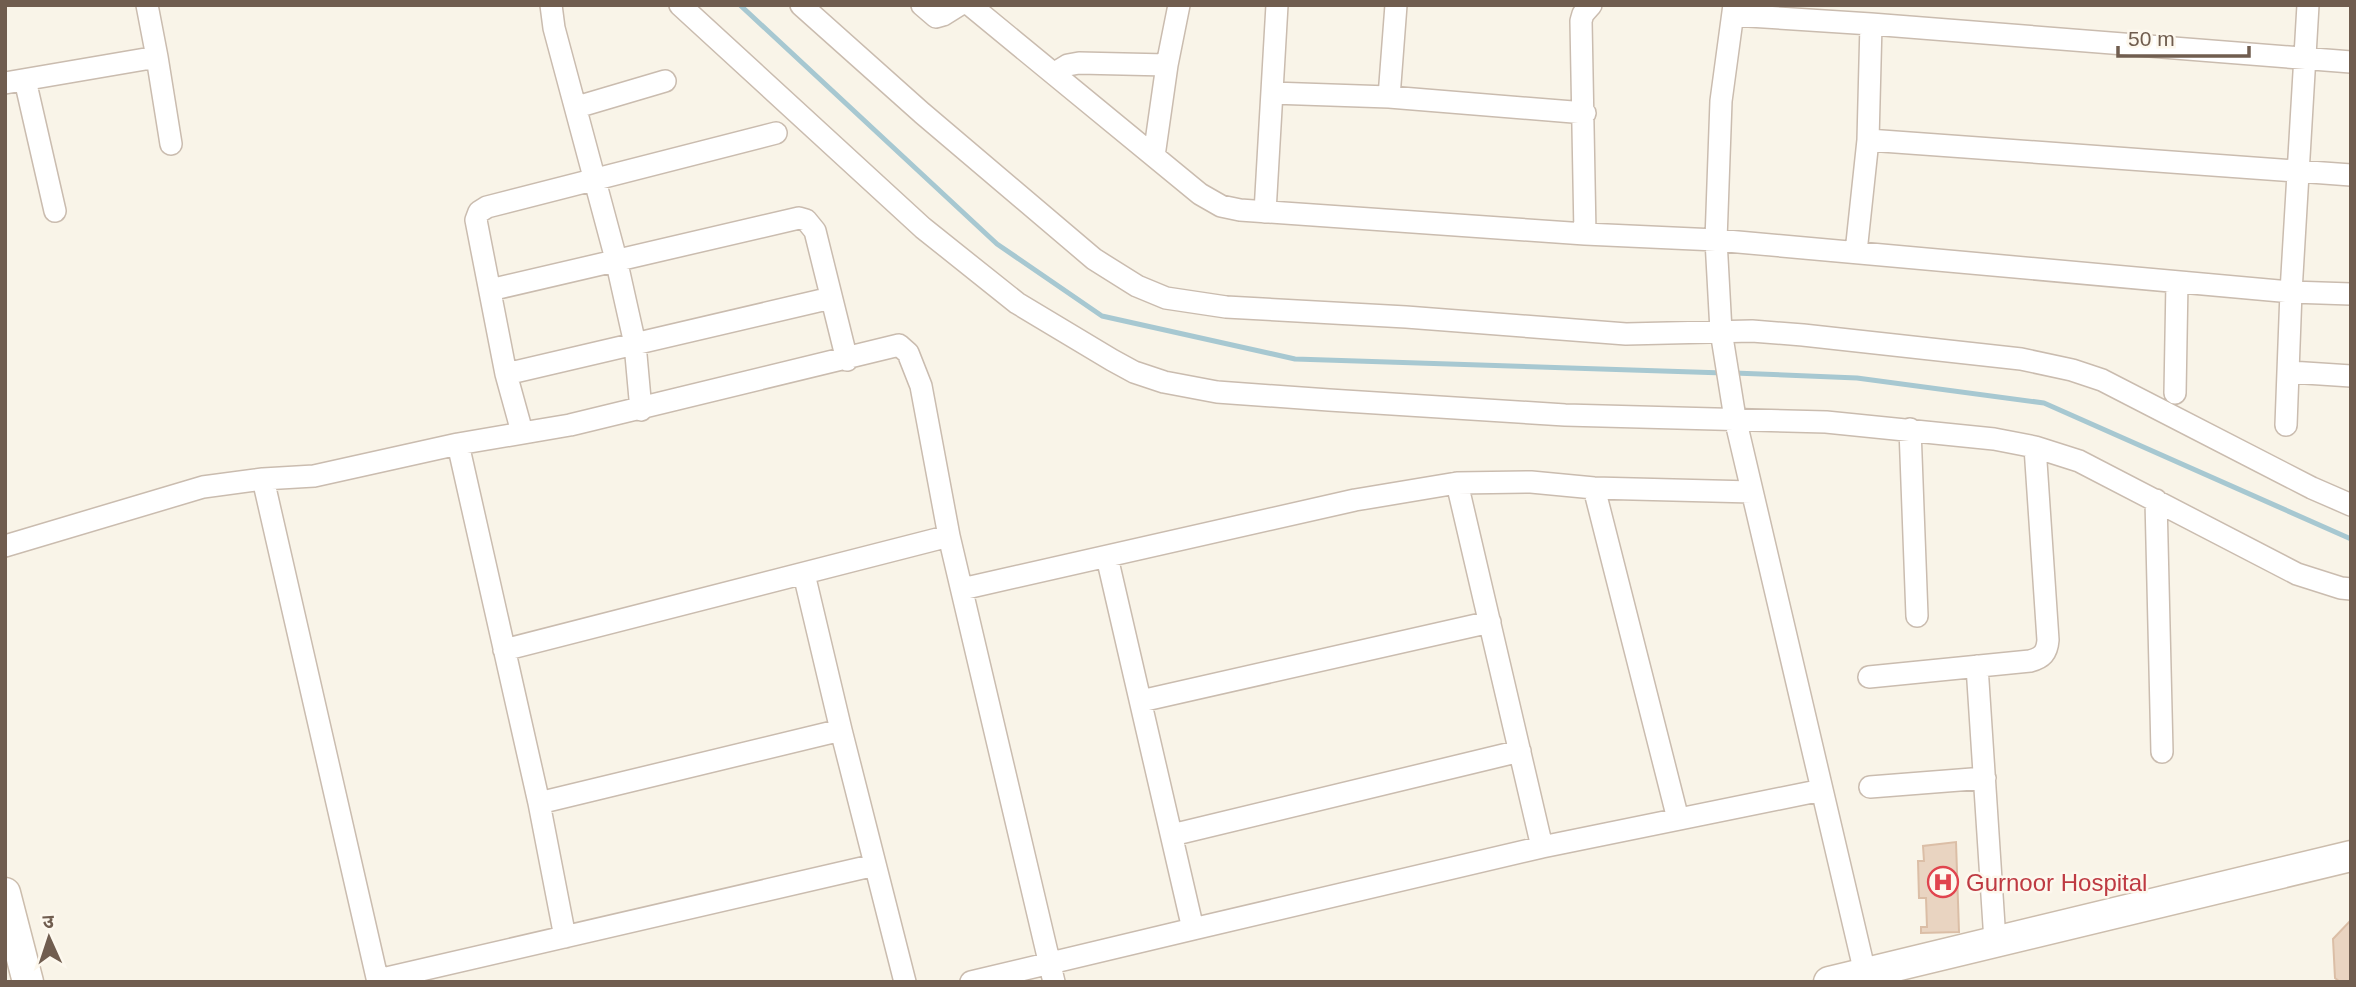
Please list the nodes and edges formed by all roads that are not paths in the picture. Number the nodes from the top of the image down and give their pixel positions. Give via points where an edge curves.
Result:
1 (147, 5) edge
2 (551, 5) edge
3 (680, 5) edge
4 (802, 5) edge
5 (922, 5) edge
6 (959, 5) edge
7 (970, 5) edge
8 (1179, 5) edge
9 (1277, 5) edge
10 (1396, 5) edge
11 (1591, 5) edge
12 (2308, 5) edge
13 (1733, 10) edge
14 (1871, 24) junction
15 (157, 57) junction
16 (2304, 60) junction
17 (2351, 62) edge
18 (1167, 65) junction
19 (1055, 73) junction
20 (665, 81) dead end
21 (15, 82) edge
22 (1272, 93) junction
23 (1389, 97) junction
24 (577, 107) junction
25 (1585, 113) junction
26 (776, 133) dead end
27 (1868, 140) junction
28 (171, 144) dead end
29 (1154, 156) junction
30 (2298, 173) junction
31 (2351, 176) edge
32 (596, 180) junction
33 (55, 211) dead end
34 (1265, 212) junction
35 (1585, 234) junction
36 (1716, 240) junction
37 (1856, 252) junction
38 (616, 259) junction
39 (2177, 282) junction
40 (490, 290) junction
41 (2291, 292) junction
42 (2351, 294) edge
43 (831, 298) junction
44 (1722, 336) junction
45 (635, 344) junction
46 (847, 360) junction
47 (2290, 372) junction
48 (506, 374) junction
49 (2351, 376) edge
50 (2175, 393) dead end
51 (642, 410) junction
52 (1734, 413) junction
53 (2286, 425) dead end
54 (1910, 429) junction
55 (522, 432) junction
56 (458, 444) junction
57 (2035, 447) junction
58 (263, 479) junction
59 (1457, 483) junction
60 (1594, 488) junction
61 (1752, 492) junction
62 (2156, 500) junction
63 (2351, 505) edge
64 (949, 536) junction
65 (5, 545) edge
66 (1107, 557) junction
67 (804, 574) junction
68 (962, 589) junction
69 (2351, 589) edge
70 (1917, 616) dead end
71 (1490, 622) junction
72 (504, 650) junction
73 (1977, 666) junction
74 (1869, 677) dead end
75 (1141, 701) junction
76 (841, 730) junction
77 (1520, 751) junction
78 (2162, 752) dead end
79 (1985, 778) junction
80 (1870, 787) dead end
81 (1822, 790) junction
82 (539, 803) junction
83 (1678, 819) junction
84 (1172, 835) junction
85 (1542, 847) junction
86 (2351, 856) edge
87 (875, 864) junction
88 (5, 893) edge
89 (1193, 929) junction
90 (565, 937) junction
91 (1996, 941) junction
92 (1052, 972) edge
93 (1878, 975) edge
94 (378, 981) edge
95 (28, 982) edge
96 (905, 982) edge
97 (971, 982) edge
98 (1829, 982) edge

1 - 15 street
2 - 24 street
3 - 52 street via 923,228 1017,303 1134,372 1164,383 1230,393 1565,415
4 - 44 street via 1094,259 1166,298 1226,307 1626,334
5 - 6 street via 936,17
7 - 19 street
8 - 18 street
9 - 22 street
10 - 23 street
11 - 25 street via 1581,21
12 - 16 street
13 - 14 street
13 - 36 street via 1721,101
14 - 16 street
14 - 27 street
15 - 21 street
15 - 28 street
16 - 17 street
16 - 30 street
18 - 19 street via 1079,63
18 - 29 street
19 - 29 street
20 - 24 street
21 - 33 street
22 - 23 street
22 - 34 street
23 - 25 street
24 - 32 street
25 - 35 street
26 - 32 street
27 - 30 street
27 - 37 street
29 - 34 street via 1221,206
30 - 31 street
30 - 41 street
32 - 38 street
32 - 40 street via 479,212 476,220
34 - 35 street
35 - 36 street
36 - 37 street
36 - 44 street
37 - 39 street
38 - 40 street
38 - 43 street via 799,218 815,231
38 - 45 street
39 - 41 street
39 - 50 street
40 - 48 street
41 - 42 street
41 - 47 street
43 - 45 street
43 - 46 street
44 - 52 street
44 - 63 street via 1752,331 1803,335 2021,359 2072,369
45 - 48 street
45 - 51 street
46 - 51 street
46 - 64 street via 900,345 908,353 921,386
47 - 49 street
47 - 53 street
48 - 55 street
51 - 55 street
52 - 54 street
52 - 61 street
54 - 57 street
54 - 70 street
55 - 56 street
56 - 58 street via 314,476
56 - 72 street
57 - 62 street via 2079,461
57 - 73 street via 2048,648 2039,659
58 - 65 street via 203,487
58 - 94 street
59 - 60 street via 1531,482
59 - 66 street via 1355,500
59 - 71 street
60 - 61 street
60 - 83 street
61 - 81 street
62 - 69 street via 2297,574
62 - 78 street
64 - 67 street
64 - 68 street
66 - 68 street
66 - 75 street
67 - 72 street
67 - 76 street
68 - 92 street
71 - 75 street
71 - 77 street
72 - 82 street
73 - 74 street
73 - 79 street
75 - 84 street
76 - 82 street
76 - 87 street
77 - 84 street
77 - 85 street
79 - 80 street
79 - 91 street
81 - 83 street
81 - 93 street
82 - 90 street
83 - 85 street
84 - 89 street
85 - 89 street
86 - 91 main road
87 - 90 street
87 - 96 street
88 - 95 main road
89 - 92 street
90 - 94 street
91 - 93 main road
92 - 97 street
93 - 98 main road

